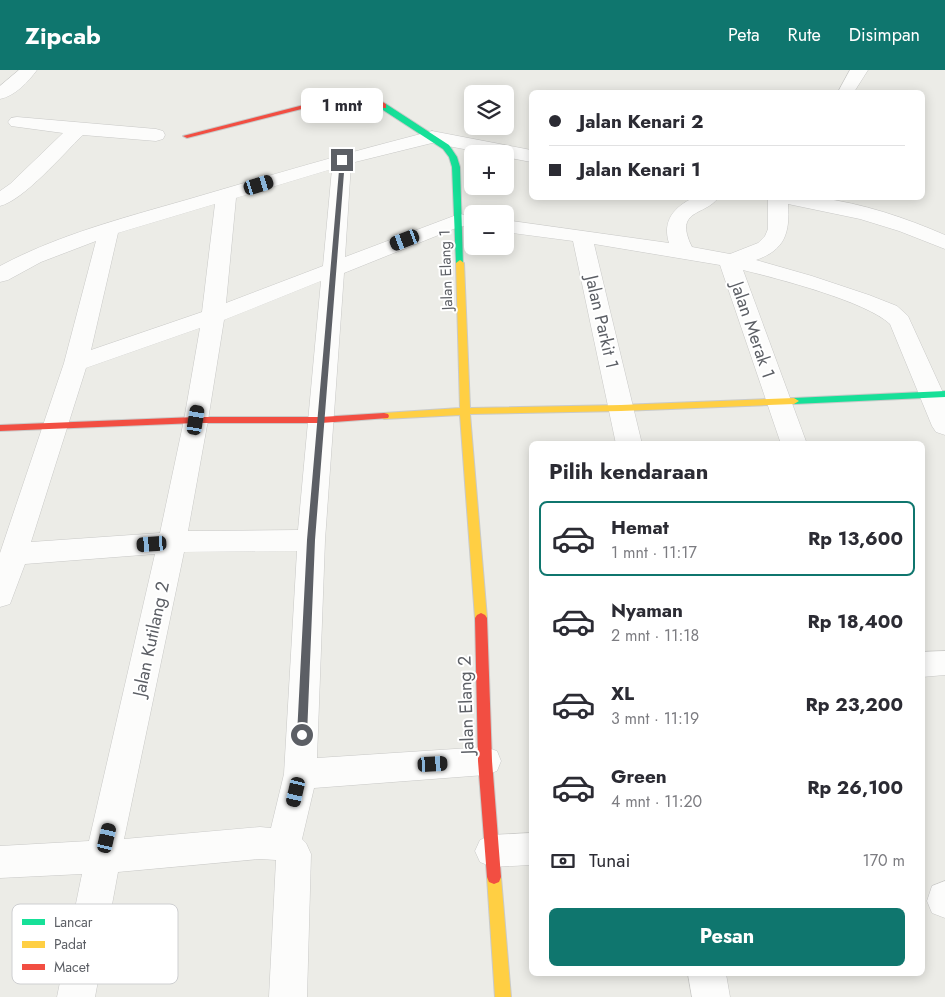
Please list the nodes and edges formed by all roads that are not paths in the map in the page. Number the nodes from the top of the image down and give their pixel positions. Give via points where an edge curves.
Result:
1 (28, 70) edge
2 (859, 70) edge
3 (847, 90) edge
4 (0, 94) edge
5 (17, 122) dead end
6 (78, 128) junction
7 (156, 136) dead end
8 (187, 136) dead end
9 (432, 137) junction
10 (529, 156) edge
11 (342, 160) junction
12 (9, 186) edge
13 (226, 194) junction
14 (0, 200) edge
15 (704, 200) edge
16 (778, 200) edge
17 (798, 200) edge
18 (464, 210) edge
19 (464, 222) edge
20 (514, 227) edge
21 (109, 229) junction
22 (582, 236) junction
23 (945, 242) edge
24 (684, 252) junction
25 (466, 255) edge
26 (729, 260) junction
27 (333, 268) junction
28 (0, 275) edge
29 (213, 316) junction
30 (76, 363) junction
31 (937, 394) edge
32 (777, 400) junction
33 (621, 408) junction
34 (466, 411) junction
35 (196, 420) junction
36 (321, 420) junction
37 (945, 426) edge
38 (55, 427) junction
39 (0, 428) edge
40 (628, 441) edge
41 (793, 441) edge
42 (311, 540) junction
43 (172, 542) junction
44 (14, 554) junction
45 (0, 596) edge
46 (945, 663) edge
47 (925, 665) edge
48 (485, 761) junction
49 (300, 774) junction
50 (284, 845) junction
51 (529, 849) edge
52 (492, 851) junction
53 (103, 857) junction
54 (0, 862) edge
55 (94, 904) edge
56 (707, 976) edge
57 (79, 984) edge
58 (76, 997) edge
59 (288, 997) edge
60 (503, 997) edge
61 (711, 997) edge

1 - 4 street
2 - 3 street
5 - 6 street
6 - 7 street
6 - 12 street
8 - 9 street, Jalan Elang 1 via 362,92
9 - 10 street
9 - 11 street
9 - 18 street, Jalan Elang 1 via 453,157
11 - 13 street
11 - 27 street
12 - 14 street
13 - 21 street
13 - 29 street, Jalan Kutilang 2
15 - 24 street via 684,211 678,220 675,230
16 - 26 street via 779,226 773,241 754,254
17 - 23 street via 856,210 911,227
19 - 27 street
20 - 22 street
21 - 28 street via 33,257
21 - 30 street
22 - 24 street
22 - 33 street, Jalan Parkit 1
24 - 26 street
25 - 34 street, Jalan Elang 1
26 - 31 street via 801,280 889,311 900,321
26 - 32 street, Jalan Merak 1
27 - 29 street
27 - 36 street
29 - 30 street
29 - 35 street, Jalan Kutilang 2
30 - 38 street
31 - 32 street
31 - 37 street
32 - 33 street
32 - 41 street, Jalan Merak 1
33 - 34 street
33 - 40 street, Jalan Parkit 1
34 - 36 street
34 - 48 street, Jalan Elang 2 via 481,606
35 - 36 street
35 - 38 street
35 - 43 street, Jalan Kutilang 2
36 - 42 street
38 - 39 street
38 - 44 street
42 - 43 street
42 - 49 street
43 - 44 street
43 - 53 street, Jalan Kutilang 2
44 - 45 street
46 - 47 street
48 - 49 street
48 - 52 street, Jalan Elang 2
49 - 50 street
50 - 53 street via 260,843
50 - 59 street via 294,854
51 - 52 street
52 - 60 street, Jalan Elang 2
53 - 54 street
53 - 55 street, Jalan Kutilang 2
56 - 61 street
57 - 58 street, Jalan Kutilang 2

